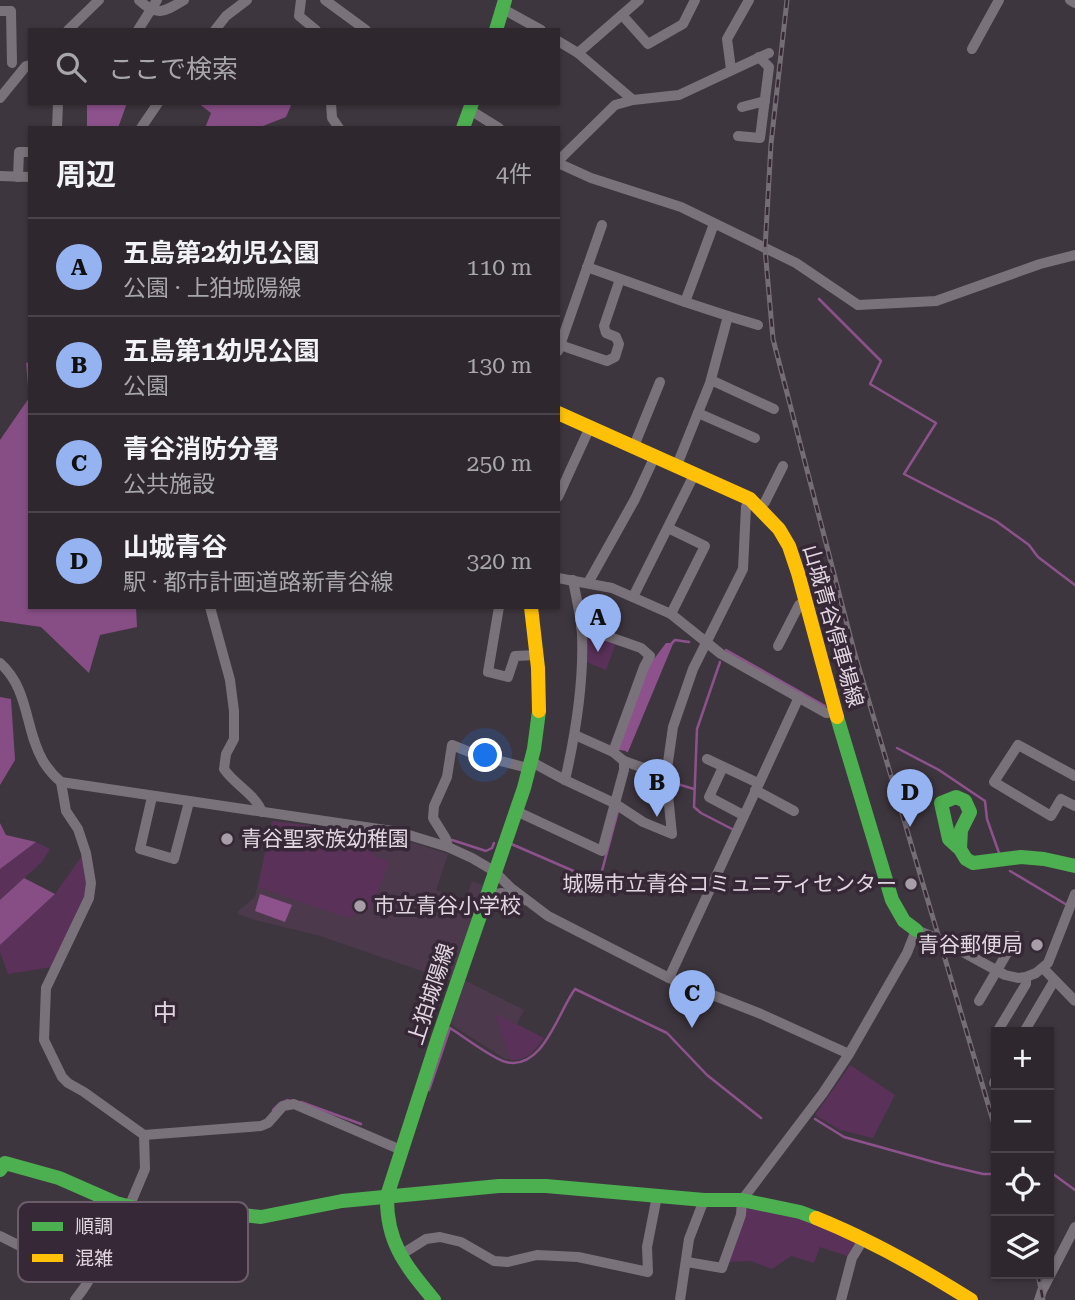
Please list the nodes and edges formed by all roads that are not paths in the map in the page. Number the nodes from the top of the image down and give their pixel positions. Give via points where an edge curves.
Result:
1 (99, 0) edge
2 (139, 0) edge
3 (157, 0) edge
4 (184, 0) edge
5 (247, 0) edge
6 (300, 0) edge
7 (325, 0) edge
8 (639, 0) edge
9 (695, 0) edge
10 (749, 0) edge
11 (999, 0) edge
12 (1070, 0) edge
13 (1075, 3) edge
14 (340, 4) edge
15 (504, 4) edge
16 (149, 9) junction
17 (0, 11) edge
18 (623, 16) junction
19 (70, 28) edge
20 (139, 28) edge
21 (217, 28) edge
22 (314, 28) edge
23 (360, 28) edge
24 (497, 28) edge
25 (538, 28) edge
26 (560, 41) edge
27 (972, 49) dead end
28 (578, 53) junction
29 (0, 63) edge
30 (12, 63) junction
31 (28, 66) edge
32 (28, 67) edge
33 (731, 69) junction
34 (0, 98) edge
35 (634, 100) junction
36 (765, 101) junction
37 (58, 105) edge
38 (158, 105) edge
39 (331, 105) edge
40 (471, 107) edge
41 (742, 107) dead end
42 (57, 126) edge
43 (142, 126) edge
44 (338, 126) edge
45 (464, 126) edge
46 (496, 126) edge
47 (738, 135) dead end
48 (28, 152) edge
49 (560, 160) edge
50 (560, 163) edge
51 (0, 176) edge
52 (18, 177) junction
53 (28, 177) edge
54 (714, 223) junction
55 (602, 225) dead end
56 (1075, 255) edge
57 (587, 267) junction
58 (620, 279) junction
59 (685, 302) junction
60 (727, 317) junction
61 (758, 325) dead end
62 (560, 345) edge
63 (560, 348) edge
64 (711, 380) junction
65 (660, 382) dead end
66 (774, 408) dead end
67 (698, 413) junction
68 (560, 414) edge
69 (590, 427) junction
70 (755, 438) dead end
71 (634, 446) junction
72 (655, 456) junction
73 (677, 465) junction
74 (783, 466) dead end
75 (695, 473) junction
76 (562, 476) edge
77 (755, 503) junction
78 (668, 528) junction
79 (560, 578) edge
80 (573, 580) junction
81 (588, 583) junction
82 (633, 597) junction
83 (805, 600) junction
84 (211, 609) edge
85 (499, 609) edge
86 (531, 609) edge
87 (671, 614) junction
88 (581, 627) junction
89 (706, 642) junction
90 (778, 646) dead end
91 (538, 655) junction
92 (0, 663) edge
93 (799, 697) junction
94 (837, 712) junction
95 (575, 736) junction
96 (613, 752) junction
97 (707, 759) dead end
98 (624, 761) junction
99 (529, 764) junction
100 (723, 767) junction
101 (666, 776) junction
102 (1075, 776) edge
103 (565, 780) junction
104 (61, 782) junction
105 (756, 787) junction
106 (152, 797) junction
107 (189, 802) junction
108 (614, 803) junction
109 (1075, 806) edge
110 (262, 811) junction
111 (516, 811) junction
112 (794, 811) dead end
113 (743, 815) junction
114 (672, 834) junction
115 (684, 839) dead end
116 (448, 847) junction
117 (960, 849) dead end
118 (1075, 866) edge
119 (494, 871) junction
120 (486, 895) junction
121 (1071, 902) edge
122 (534, 907) junction
123 (916, 930) junction
124 (1017, 936) dead end
125 (1043, 968) junction
126 (997, 971) junction
127 (1026, 977) junction
128 (669, 978) junction
129 (1054, 981) junction
130 (979, 1001) dead end
131 (1075, 1001) edge
132 (999, 1027) edge
133 (1027, 1027) edge
134 (849, 1054) junction
135 (144, 1135) junction
136 (401, 1150) junction
137 (0, 1170) edge
138 (387, 1196) junction
139 (657, 1196) junction
140 (704, 1200) junction
141 (741, 1200) junction
142 (115, 1202) edge
143 (124, 1202) edge
144 (248, 1216) edge
145 (1075, 1227) edge
146 (0, 1236) edge
147 (863, 1240) junction
148 (18, 1245) edge
149 (399, 1256) junction
150 (687, 1262) junction
151 (86, 1282) edge
152 (75, 1300) edge
153 (433, 1300) edge
154 (680, 1300) edge
155 (841, 1300) edge
156 (971, 1300) edge
157 (1040, 1300) edge

1 - 19 street
2 - 16 street
3 - 16 street
4 - 16 street via 167,10
5 - 21 street
6 - 22 street via 299,16
7 - 14 street
8 - 18 street
9 - 18 street via 683,24 648,44
10 - 33 street via 727,39
11 - 27 street
12 - 13 street
14 - 23 street
15 - 24 main road
15 - 25 street
16 - 20 street
17 - 30 street via 12,11
18 - 28 street
26 - 28 street
28 - 35 street
29 - 30 street
30 - 31 street
32 - 34 street
33 - 35 street via 679,95
33 - 36 street via 764,55 769,67
35 - 49 street via 615,106
36 - 41 street
36 - 47 street via 760,138
37 - 42 street
38 - 43 street
39 - 44 street
40 - 45 main road
40 - 46 street
48 - 52 street via 19,152
50 - 54 street
51 - 52 street
52 - 53 street
54 - 56 street via 796,263 858,305 936,301
54 - 59 street
55 - 57 street
57 - 58 street
57 - 62 street
58 - 59 street
58 - 63 street via 604,327 619,344 615,357 607,361
59 - 60 street
60 - 61 street
60 - 64 street
64 - 66 street
64 - 67 street
65 - 71 street
67 - 70 street
67 - 73 street
68 - 69 main road, 山城青谷停車場線
69 - 71 main road, 山城青谷停車場線
69 - 76 street
71 - 72 main road, 山城青谷停車場線
72 - 73 main road, 山城青谷停車場線
72 - 81 street
73 - 75 main road, 山城青谷停車場線
74 - 77 street via 765,502
75 - 77 main road, 山城青谷停車場線
75 - 78 street
77 - 83 main road, 山城青谷停車場線 via 789,546
77 - 89 street via 746,507 743,569
78 - 82 street
78 - 87 street via 705,546
79 - 80 street
80 - 81 street
80 - 88 street
81 - 82 street
82 - 87 street
83 - 90 street
83 - 94 main road, 山城青谷停車場線
84 - 110 street via 234,711 234,738 224,769
85 - 91 street via 488,672 508,677 515,656
86 - 91 main road, 上狛城陽線
87 - 89 street
88 - 95 street
88 - 96 street via 640,648 650,656
89 - 93 street
89 - 101 street via 673,727
91 - 99 main road, 上狛城陽線 via 537,729
92 - 104 street via 18,684 42,760
93 - 94 street via 827,713
93 - 105 street
94 - 123 main road, 山城青谷停車場線 via 892,900 901,919
95 - 96 street
95 - 103 street
96 - 98 street
97 - 100 street
98 - 101 street
98 - 108 street
99 - 103 street
99 - 111 main road, 上狛城陽線
99 - 116 street via 477,755 452,745 433,818
100 - 105 street
100 - 113 street via 709,797
101 - 114 street
102 - 109 street via 1018,745 994,782 1051,816 1061,799
103 - 108 street
104 - 106 street
104 - 135 street via 66,811 86,853 91,883 89,898 46,988 44,1040 68,1083
105 - 112 street
105 - 113 street
106 - 107 street
106 - 107 street via 140,849 174,859
107 - 110 street
108 - 111 street via 602,851
108 - 114 street
110 - 116 street via 399,832
111 - 119 main road, 上狛城陽線
113 - 128 street
114 - 115 street
116 - 119 street
117 - 118 main road via 973,863 1021,857
119 - 120 main road, 上狛城陽線
119 - 122 street
120 - 122 street via 502,893
120 - 136 main road, 上狛城陽線
121 - 125 street
122 - 128 street
123 - 126 street
123 - 134 street
124 - 126 street
125 - 127 street
125 - 129 street
126 - 127 street
126 - 130 street
127 - 132 street
128 - 134 street
129 - 131 street
129 - 133 street
134 - 141 street
135 - 136 street via 261,1126 293,1104
135 - 143 street via 145,1169
136 - 138 main road, 上狛城陽線
137 - 142 main road via 5,1163 59,1178
138 - 139 main road via 499,1186
138 - 144 main road
138 - 149 main road, 上狛城陽線 via 390,1237
139 - 140 main road
139 - 149 street via 648,1272 578,1257 537,1255 494,1261 461,1242 440,1237 426,1239
140 - 141 main road
140 - 150 street via 689,1238
141 - 147 main road via 800,1212
141 - 150 street via 722,1268
145 - 157 street
146 - 148 street
147 - 155 street via 852,1258
147 - 156 main road
149 - 153 main road, 上狛城陽線
150 - 154 street
151 - 152 street

